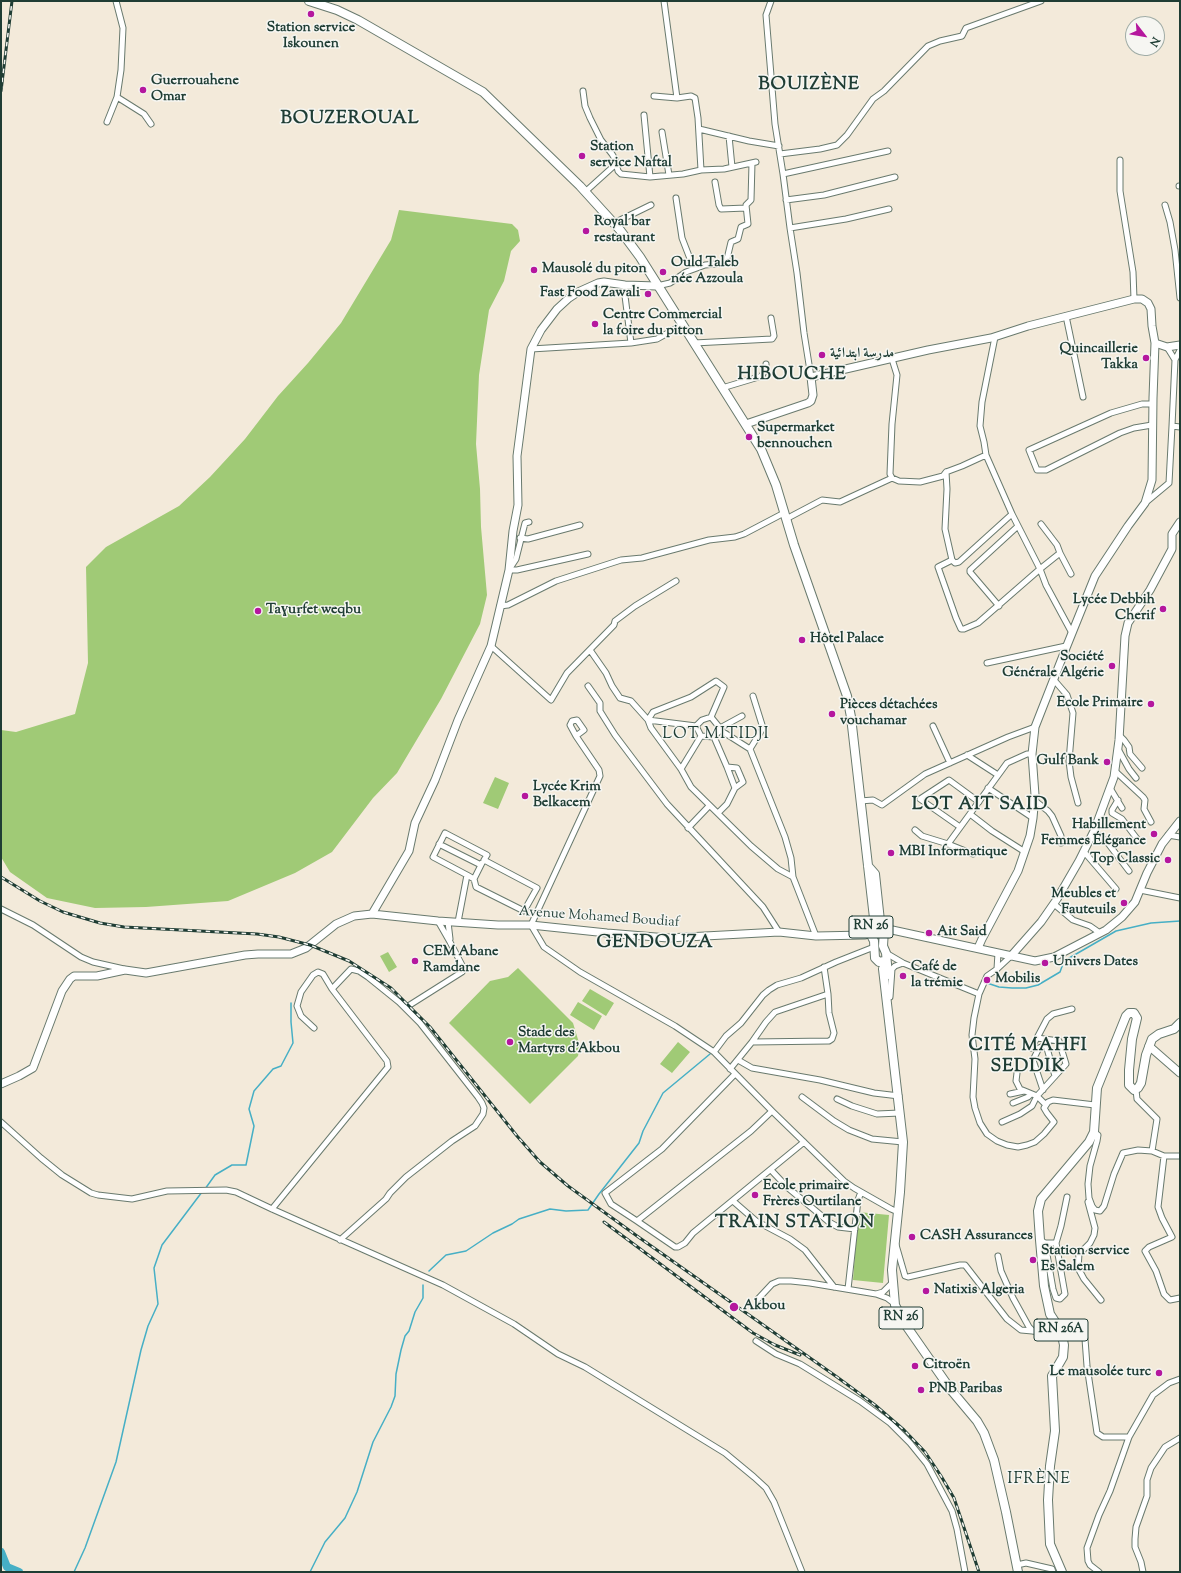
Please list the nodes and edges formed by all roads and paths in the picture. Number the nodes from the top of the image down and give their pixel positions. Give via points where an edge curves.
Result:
1 (116, 1) edge
2 (309, 1) edge
3 (664, 1) edge
4 (771, 1) edge
5 (1041, 1) edge
6 (583, 91) dead end
7 (654, 96) dead end
8 (116, 97) junction
9 (677, 98) junction
10 (644, 115) dead end
11 (107, 122) dead end
12 (151, 124) dead end
13 (699, 129) junction
14 (662, 132) dead end
15 (729, 136) junction
16 (778, 146) junction
17 (888, 151) dead end
18 (780, 154) junction
19 (1120, 160) dead end
20 (616, 164) junction
21 (732, 167) junction
22 (701, 170) junction
23 (783, 174) junction
24 (669, 175) junction
25 (650, 176) junction
26 (895, 177) dead end
27 (715, 182) dead end
28 (585, 192) junction
29 (676, 198) dead end
30 (786, 200) junction
31 (651, 205) dead end
32 (1165, 205) dead end
33 (746, 208) junction
34 (889, 209) dead end
35 (614, 223) junction
36 (790, 228) junction
37 (694, 269) junction
38 (625, 285) junction
39 (657, 286) junction
40 (1180, 298) edge
41 (1134, 299) junction
42 (1066, 316) junction
43 (771, 318) dead end
44 (682, 325) junction
45 (994, 337) junction
46 (631, 343) junction
47 (694, 343) junction
48 (1155, 343) junction
49 (1180, 345) edge
50 (1167, 347) junction
51 (531, 349) junction
52 (1180, 350) edge
53 (892, 359) junction
54 (1175, 360) junction
55 (766, 364) dead end
56 (811, 377) junction
57 (722, 388) junction
58 (1083, 397) dead end
59 (1153, 404) junction
60 (746, 424) junction
61 (1152, 425) junction
62 (1172, 426) junction
63 (1180, 427) edge
64 (986, 454) junction
65 (946, 472) junction
66 (892, 478) junction
67 (1145, 503) junction
68 (1012, 514) junction
69 (785, 516) junction
70 (529, 522) dead end
71 (1180, 522) edge
72 (1041, 524) dead end
73 (580, 525) dead end
74 (1018, 526) junction
75 (520, 538) junction
76 (588, 554) dead end
77 (1060, 554) junction
78 (952, 560) junction
79 (1040, 569) junction
80 (509, 570) junction
81 (1071, 574) dead end
82 (676, 581) dead end
83 (500, 606) junction
84 (999, 606) junction
85 (1072, 633) junction
86 (491, 646) junction
87 (1066, 646) junction
88 (590, 650) junction
89 (987, 663) dead end
90 (1054, 680) junction
91 (588, 686) dead end
92 (753, 696) dead end
93 (742, 716) dead end
94 (711, 717) junction
95 (648, 720) junction
96 (696, 726) junction
97 (933, 726) dead end
98 (1035, 727) junction
99 (720, 729) junction
100 (1119, 735) junction
101 (576, 736) dead end
102 (700, 736) junction
103 (714, 737) junction
104 (750, 749) junction
105 (1118, 749) junction
106 (1032, 754) junction
107 (967, 755) junction
108 (950, 763) junction
109 (727, 767) junction
110 (1142, 768) dead end
111 (681, 769) junction
112 (1114, 771) junction
113 (998, 775) junction
114 (1136, 778) dead end
115 (735, 788) junction
116 (988, 788) junction
117 (1110, 788) junction
118 (1034, 800) junction
119 (1118, 800) junction
120 (860, 801) junction
121 (979, 802) junction
122 (1078, 803) dead end
123 (709, 806) junction
124 (1122, 808) dead end
125 (718, 813) junction
126 (970, 814) junction
127 (1033, 818) junction
128 (1180, 821) edge
129 (1151, 822) dead end
130 (960, 827) junction
131 (688, 828) junction
132 (915, 830) dead end
133 (1094, 831) junction
134 (1168, 835) junction
135 (1180, 837) edge
136 (1138, 840) dead end
137 (1061, 843) dead end
138 (439, 844) junction
139 (948, 844) junction
140 (1025, 852) junction
141 (1083, 852) junction
142 (973, 854) dead end
143 (482, 863) junction
144 (868, 866) junction
145 (1130, 870) dead end
146 (467, 875) junction
147 (793, 877) junction
148 (474, 879) junction
149 (1116, 889) dead end
150 (1140, 890) junction
151 (1180, 898) edge
152 (1054, 904) junction
153 (1, 909) edge
154 (372, 914) junction
155 (874, 918) tunnel mouth
156 (438, 922) junction
157 (448, 922) junction
158 (458, 922) junction
159 (531, 925) junction
160 (883, 928) junction
161 (779, 932) junction
162 (899, 932) junction
163 (1100, 933) junction
164 (816, 936) junction
165 (870, 938) junction
166 (450, 942) junction
167 (883, 944) junction
168 (978, 948) junction
169 (866, 951) junction
170 (998, 953) junction
171 (1011, 956) junction
172 (888, 957) junction
173 (876, 960) junction
174 (903, 963) junction
175 (824, 967) junction
176 (882, 969) tunnel mouth
177 (997, 969) junction
178 (125, 970) junction
179 (332, 989) junction
180 (828, 994) junction
181 (980, 994) junction
182 (890, 997) junction
183 (405, 1008) junction
184 (1072, 1009) dead end
185 (1180, 1023) edge
186 (314, 1028) dead end
187 (891, 1036) junction
188 (1037, 1038) junction
189 (1051, 1039) junction
190 (752, 1042) junction
191 (1046, 1045) junction
192 (1149, 1046) junction
193 (1031, 1048) dead end
194 (714, 1052) junction
195 (738, 1060) junction
196 (730, 1069) junction
197 (1017, 1073) dead end
198 (1180, 1073) edge
199 (735, 1074) junction
200 (1054, 1076) junction
201 (1, 1084) edge
202 (1043, 1090) junction
203 (1136, 1090) junction
204 (1024, 1091) junction
205 (1010, 1094) dead end
206 (1031, 1094) junction
207 (898, 1096) junction
208 (1037, 1096) junction
209 (802, 1097) dead end
210 (837, 1099) dead end
211 (1013, 1103) dead end
212 (1046, 1105) junction
213 (1095, 1105) junction
214 (772, 1111) junction
215 (900, 1112) junction
216 (1, 1122) edge
217 (1002, 1122) dead end
218 (1094, 1132) junction
219 (804, 1142) junction
220 (903, 1142) junction
221 (1152, 1151) junction
222 (1164, 1156) junction
223 (1180, 1156) edge
224 (771, 1170) junction
225 (861, 1192) junction
226 (1067, 1198) dead end
227 (1089, 1198) junction
228 (733, 1201) junction
229 (272, 1209) junction
230 (898, 1212) junction
231 (637, 1221) junction
232 (855, 1229) junction
233 (340, 1240) junction
234 (1042, 1242) junction
235 (895, 1243) junction
236 (1056, 1243) junction
237 (998, 1256) dead end
238 (893, 1282) junction
239 (834, 1287) junction
240 (848, 1289) junction
241 (876, 1294) junction
242 (1180, 1298) edge
243 (758, 1299) dead end
244 (1101, 1300) dead end
245 (895, 1305) junction
246 (1033, 1331) junction
247 (1061, 1331) junction
248 (756, 1341) dead end
249 (1180, 1379) edge
250 (1129, 1437) junction
251 (1180, 1438) edge
252 (1017, 1568) edge
253 (802, 1572) edge
254 (965, 1572) edge
255 (1053, 1572) edge
256 (1062, 1572) edge
257 (1098, 1572) edge
258 (1143, 1572) edge

1 - 8 street via 123,28 123,46
2 - 28 main road, RN 26 via 358,20 483,92
3 - 9 street
4 - 16 street via 766,15
5 - 18 street via 966,28 962,36 928,46 873,99 837,145
6 - 20 street via 590,118
7 - 9 street
8 - 11 street
8 - 12 street via 144,114
9 - 13 street via 695,98
10 - 25 street
13 - 15 street
13 - 22 street
14 - 24 street
15 - 16 street
15 - 21 street
16 - 18 street
17 - 23 street
18 - 23 street
19 - 41 street via 1120,191 1132,264
20 - 25 street via 621,174
20 - 28 street
21 - 22 street
21 - 33 street via 754,162 752,200 746,204
22 - 24 street
23 - 30 street
24 - 25 street
26 - 30 street via 824,195
27 - 33 street via 721,209
28 - 35 main road, RN 26
29 - 37 street via 682,238
30 - 36 street
31 - 35 street
32 - 40 street via 1175,250
33 - 37 street via 748,224 741,227 738,239 731,242 726,263
34 - 36 street
35 - 39 main road, RN 26 via 640,257
36 - 56 street
37 - 39 street via 682,273 670,283
38 - 39 street
38 - 46 street
38 - 51 street via 598,283 569,298 541,330
39 - 44 main road, RN 26
41 - 42 street
41 - 48 street via 1148,302 1151,308
42 - 45 street
42 - 58 street
43 - 47 street via 774,336 772,339
44 - 46 street via 657,339
44 - 47 main road, RN 26
45 - 53 street
45 - 64 street via 980,426
46 - 51 street
47 - 57 main road, RN 26
48 - 50 street
48 - 59 street
49 - 50 street
50 - 54 street
51 - 80 street via 517,456 518,505
52 - 54 street
53 - 56 street
53 - 66 street via 897,375 890,467
54 - 62 street
55 - 57 street via 762,376
56 - 60 street via 811,401
57 - 60 main road, RN 26
59 - 61 street
59 - 61 street via 1142,404 1112,413 1029,450 1037,470 1046,470 1120,433
60 - 69 main road, RN 26 via 761,449
61 - 67 street via 1152,480
62 - 63 street
62 - 67 street via 1169,483
64 - 65 street
64 - 68 street
65 - 66 street via 943,476 920,482
65 - 78 street via 945,529
66 - 69 street via 840,502 822,500
67 - 85 street via 1096,576
68 - 74 street
68 - 78 street via 959,562 954,563
69 - 83 street via 735,537 709,540 642,558 621,560 556,581 508,605
69 - 120 main road, RN 26 via 847,696
70 - 75 street via 526,523
71 - 100 street via 1172,534 1172,549 1150,590 1128,623
72 - 77 street via 1057,545
73 - 75 street via 528,539
74 - 79 street
74 - 84 street via 970,570
75 - 80 street via 516,559
76 - 80 street
77 - 79 street
77 - 81 street
78 - 84 street via 938,567 961,628 978,623
79 - 84 street
79 - 85 street
80 - 83 street
82 - 88 street via 615,621
83 - 86 street
85 - 87 street
86 - 88 street via 551,700 567,673
86 - 154 street via 415,823 409,851
87 - 89 street
87 - 90 street
88 - 95 street via 620,698 632,701
90 - 98 street
90 - 122 street via 1067,695 1074,713 1069,761
91 - 131 street via 600,703 600,711 615,735
92 - 104 street via 763,728
93 - 99 street
94 - 95 street via 724,687 716,681 691,697 654,712
94 - 96 street via 702,720
94 - 99 street
95 - 96 street
95 - 111 street
96 - 102 street
97 - 108 street
98 - 106 street
98 - 107 street
99 - 103 street
99 - 104 street
100 - 105 street
100 - 110 street
101 - 159 street via 599,770 600,776
102 - 103 street
102 - 111 street
103 - 109 street
104 - 147 street via 785,837
105 - 112 street
105 - 114 street
106 - 113 street via 1007,763
106 - 118 street
107 - 108 street
107 - 113 street
108 - 120 street via 925,774 882,805 873,800
109 - 115 street
109 - 115 street via 737,768 743,782
111 - 123 street via 691,787
112 - 117 street
112 - 129 street via 1143,797 1144,809
113 - 116 street
115 - 125 street via 727,804
116 - 121 street
116 - 127 street
117 - 119 street
117 - 133 street
118 - 127 street
118 - 137 street via 1052,816 1061,836
119 - 124 street
119 - 136 street via 1112,813 1122,819
120 - 144 main road, RN 26
121 - 126 street
121 - 130 street via 949,780 920,799
123 - 125 street
123 - 131 street
125 - 147 street via 751,846 778,869
126 - 130 street
126 - 140 street
127 - 140 street
128 - 134 street
130 - 139 street
131 - 161 street via 763,907
132 - 139 street via 922,836
133 - 141 street
133 - 145 street via 1107,842
134 - 135 street
134 - 150 street
138 - 143 street
138 - 143 street via 445,833 487,855
138 - 146 street via 433,857
139 - 142 street
140 - 168 street via 1018,871
141 - 149 street
141 - 152 street
143 - 148 street
143 - 148 street via 537,888 524,911 476,887
144 - 155 main road, RN 26
144 - 160 main road, RN 26 via 875,874
144 - 165 main road, RN 26 via 864,877
146 - 148 street
146 - 158 street
147 - 164 street
150 - 151 street
150 - 163 street via 1135,902 1122,917
152 - 163 street via 1073,920
152 - 171 street
153 - 178 street via 33,925 82,957
154 - 156 street, Avenue Mohamed Boudiaf
154 - 178 street, Avenue Mohamed Boudiaf via 345,919 328,929 306,948 291,954 258,954 146,973
156 - 157 street, Avenue Mohamed Boudiaf
156 - 166 street
157 - 158 street, Avenue Mohamed Boudiaf
157 - 166 street
158 - 159 street, Avenue Mohamed Boudiaf
159 - 161 street, Avenue Mohamed Boudiaf via 668,938
159 - 194 street via 544,947 580,972 675,1026
160 - 162 street
160 - 165 main road, RN 26 via 876,925 872,927
160 - 167 main road, RN 26
161 - 164 street, Avenue Mohamed Boudiaf
162 - 167 street
162 - 168 street
163 - 171 street via 1054,958 1035,961
164 - 165 street, Avenue Mohamed Boudiaf
165 - 169 street
165 - 173 main road, RN 26
166 - 183 street via 464,968 462,972
167 - 172 main road, RN 26
168 - 170 street
169 - 173 street
169 - 175 street
170 - 171 street
170 - 177 street
171 - 177 street
172 - 173 main road via 884,961
172 - 174 street
172 - 182 main road, RN 26
173 - 187 main road, RN 26 via 886,1025
174 - 181 street
174 - 182 street via 892,969
175 - 180 street
175 - 194 street via 769,990
176 - 187 main road, RN 26
177 - 181 street via 987,976
178 - 201 street via 70,979 62,991 33,1068
179 - 183 street via 350,970 355,969
179 - 186 street via 323,974 318,972 313,975 299,996 296,1006 299,1013
179 - 229 street via 387,1061 388,1068
180 - 190 street via 775,1012
180 - 190 street via 834,1033 829,1041
181 - 212 street via 972,1035 975,1059 975,1108 980,1123 987,1134 997,1141 1018,1147 1027,1145 1035,1142 1054,1122 1044,1108
182 - 187 main road, RN 26 via 894,1024
183 - 233 street via 420,1023 478,1097 482,1103 483,1114 475,1126 406,1177 386,1199
184 - 188 street via 1047,1018
185 - 192 main road via 1174,1029 1156,1035
187 - 207 main road, RN 26
188 - 189 street
188 - 193 street
189 - 191 street
189 - 200 street via 1059,1041 1066,1064
190 - 195 street
191 - 200 street
191 - 202 street via 1040,1048 1034,1060
192 - 198 street
192 - 203 main road via 1141,1083
194 - 196 street
195 - 196 street
195 - 207 street via 752,1068
196 - 199 street
197 - 204 street via 1013,1081
199 - 214 street
199 - 231 street via 662,1149 606,1193 611,1204
200 - 202 street
202 - 208 street
203 - 213 main road via 1130,1087 1129,1082 1131,1052 1138,1018 1136,1014 1131,1013 1124,1019 1101,1075
203 - 221 street via 1137,1099 1157,1119
204 - 205 street
204 - 206 street
206 - 208 street
206 - 211 street
207 - 215 main road, RN 26
208 - 212 street
208 - 217 street via 1032,1106
209 - 220 street via 848,1130 872,1139
210 - 215 street via 877,1114
212 - 213 street via 1053,1100 1059,1100
213 - 218 main road
214 - 219 street
214 - 231 street via 734,1146
215 - 220 main road, RN 26
216 - 229 street via 62,1175 98,1195 132,1199 167,1191 226,1190
218 - 227 street via 1098,1135 1090,1166
218 - 234 main road, RN 26A via 1089,1142 1041,1199 1038,1211
219 - 224 street
219 - 225 street via 844,1181
220 - 230 main road, RN 26
221 - 222 street
221 - 227 street via 1123,1153 1100,1211 1095,1210
222 - 223 street
222 - 242 street via 1158,1206 1172,1237 1145,1251 1164,1294 1170,1300
224 - 228 street
224 - 232 street via 829,1222 838,1227
225 - 230 street
225 - 232 street
226 - 236 street
227 - 244 street via 1094,1235 1079,1254 1078,1268
228 - 231 street via 678,1247
228 - 239 street via 756,1221 805,1250
229 - 233 street
230 - 235 main road, RN 26
232 - 240 street
233 - 253 street via 443,1285 514,1324 558,1354 585,1367 725,1453 766,1488
234 - 236 street
234 - 236 street via 1053,1289 1056,1298 1060,1299 1065,1294
234 - 247 main road, RN 26A via 1044,1286 1050,1314
235 - 238 main road, RN 26
235 - 246 street via 905,1276 965,1265 1007,1319 1021,1330
237 - 246 street via 1001,1271 1013,1298
238 - 241 street via 883,1292
238 - 245 main road, RN 26
239 - 240 street
239 - 243 street via 779,1281 772,1284
240 - 241 street
241 - 245 street via 887,1298
245 - 252 main road, RN 26 via 905,1324 984,1433 994,1460
246 - 247 street
247 - 250 street via 1066,1328 1074,1329 1085,1339 1097,1433 1103,1437
247 - 256 main road, RN 26A via 1064,1345 1062,1357 1052,1376 1055,1431 1048,1500 1050,1544
248 - 254 street via 776,1354 800,1364 860,1401 890,1423 910,1443 927,1464 952,1511
249 - 250 street via 1169,1383 1153,1395
250 - 257 street via 1087,1548 1088,1561
251 - 258 street via 1165,1447 1150,1468 1146,1480 1147,1496 1136,1526 1135,1539
252 - 255 street via 1026,1563

